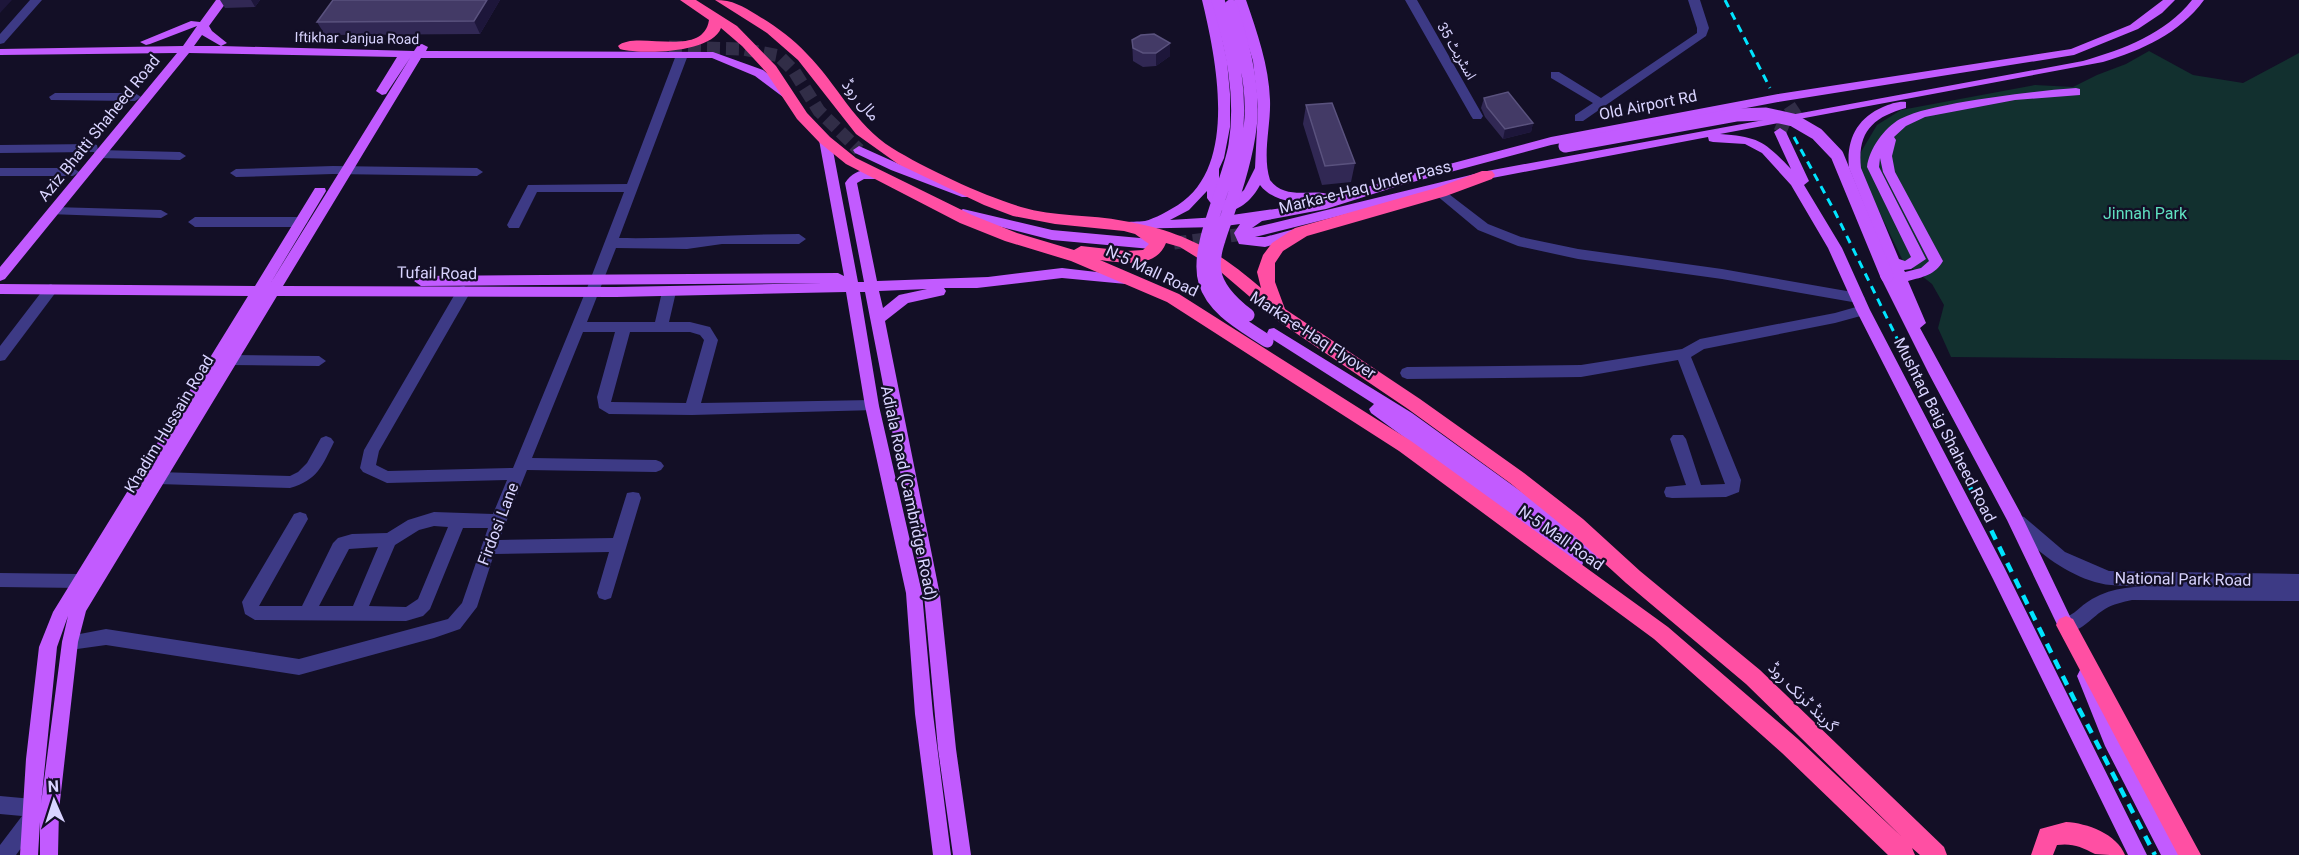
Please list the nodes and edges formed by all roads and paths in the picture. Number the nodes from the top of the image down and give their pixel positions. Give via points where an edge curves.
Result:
1 (36, 0) edge
2 (212, 0) edge
3 (222, 0) edge
4 (687, 0) edge
5 (722, 0) edge
6 (1208, 0) edge
7 (1218, 0) edge
8 (1229, 0) edge
9 (1240, 0) edge
10 (1411, 0) edge
11 (1694, 0) edge
12 (2169, 0) edge
13 (2198, 0) edge
14 (716, 18) junction
15 (0, 21) edge
16 (17, 22) junction
17 (199, 24) junction
18 (146, 42) junction
19 (221, 43) junction
20 (183, 45) junction
21 (624, 46) joint
22 (1, 48) edge
23 (415, 52) junction
24 (682, 55) junction
25 (2049, 57) junction
26 (2062, 69) junction
27 (1555, 75) dead end
28 (2001, 80) junction
29 (787, 94) junction
30 (55, 97) dead end
31 (135, 97) junction
32 (1601, 103) junction
33 (1802, 105) tunnel mouth
34 (1717, 109) junction
35 (1477, 116) dead end
36 (1579, 118) dead end
37 (1738, 126) junction
38 (1780, 132) dead end
39 (825, 140) junction
40 (1637, 146) junction
41 (0, 149) edge
42 (859, 150) tunnel mouth
43 (96, 151) junction
44 (180, 156) dead end
45 (1493, 156) junction
46 (1214, 167) junction
47 (339, 170) junction
48 (1260, 170) junction
49 (0, 172) edge
50 (73, 172) junction
51 (477, 172) dead end
52 (236, 173) dead end
53 (878, 175) junction
54 (1486, 175) junction
55 (1394, 183) junction
56 (631, 188) junction
57 (1442, 192) junction
58 (989, 201) junction
59 (947, 209) junction
60 (52, 211) junction
61 (161, 214) dead end
62 (1262, 217) junction
63 (195, 222) dead end
64 (301, 222) junction
65 (514, 225) dead end
66 (1125, 226) junction
67 (1483, 227) junction
68 (1301, 232) junction
69 (1251, 233) tunnel mouth
70 (1470, 234) dead end
71 (799, 239) dead end
72 (610, 243) junction
73 (1151, 244) dead end
74 (1835, 248) junction
75 (1055, 249) junction
76 (0, 261) edge
77 (1894, 272) junction
78 (0, 276) edge
79 (0, 280) edge
80 (986, 281) junction
81 (1135, 281) junction
82 (872, 282) junction
83 (851, 283) junction
84 (269, 285) junction
85 (594, 287) junction
86 (0, 289) edge
87 (51, 289) junction
88 (464, 291) junction
89 (669, 292) junction
90 (1860, 304) junction
91 (1284, 317) junction
92 (878, 319) junction
93 (578, 327) junction
94 (624, 327) junction
95 (661, 327) junction
96 (1270, 337) junction
97 (1683, 354) junction
98 (0, 356) edge
99 (229, 360) junction
100 (319, 361) dead end
101 (1407, 373) dead end
102 (872, 406) junction
103 (692, 409) junction
104 (1678, 439) dead end
105 (327, 442) dead end
106 (656, 466) dead end
107 (519, 469) junction
108 (158, 478) junction
109 (1672, 492) dead end
110 (1696, 492) junction
111 (633, 498) dead end
112 (2014, 517) junction
113 (300, 519) dead end
114 (458, 521) junction
115 (498, 521) junction
116 (389, 540) junction
117 (620, 545) junction
118 (488, 547) junction
119 (1633, 577) junction
120 (0, 580) edge
121 (80, 581) junction
122 (2299, 581) edge
123 (1605, 592) junction
124 (605, 593) dead end
125 (2299, 594) edge
126 (307, 613) junction
127 (358, 613) junction
128 (2066, 625) junction
129 (70, 642) junction
130 (0, 805) edge
131 (38, 812) junction
132 (4, 855) edge
133 (29, 855) edge
134 (49, 855) edge
135 (942, 855) edge
136 (962, 855) edge
137 (1904, 855) edge
138 (1936, 855) edge
139 (2042, 855) edge
140 (2114, 855) edge
141 (2138, 855) edge
142 (2171, 855) edge
143 (2190, 855) edge

1 - 16 street
2 - 17 main road, Aziz Bhatti Shaheed Road
3 - 17 main road, Aziz Bhatti Shaheed Road
4 - 14 highway, N-5 Mall Road
5 - 58 highway, مال روڈ via 772,30 803,57 850,118 879,146
6 - 46 main road via 1226,89 1225,124
7 - 96 main road, Marka-e-Haq Flyover, bridge via 1236,66 1239,104 1231,162 1205,237 1203,273 1218,304
8 - 96 main road, Marka-e-Haq Flyover, bridge via 1247,65 1251,118 1245,156 1218,237 1214,264 1217,280 1235,306
9 - 48 main road via 1262,78
10 - 35 street, اسٹریٹ 35
11 - 32 street via 1702,34
12 - 25 main road, Old Airport Rd via 2134,27 2084,48
13 - 26 main road via 2151,38 2104,59
14 - 21 highway via 713,34 699,42
14 - 29 highway, N-5 Mall Road via 771,69
15 - 16 street
16 - 22 street
17 - 18 main road
17 - 19 main road
17 - 20 main road, Aziz Bhatti Shaheed Road
18 - 20 main road, Iftikhar Janjua Road
18 - 22 main road, Iftikhar Janjua Road
19 - 20 main road, Iftikhar Janjua Road
19 - 23 main road, Iftikhar Janjua Road
20 - 22 main road, Iftikhar Janjua Road
20 - 23 main road, Iftikhar Janjua Road
20 - 31 main road, Aziz Bhatti Shaheed Road
20 - 43 main road, Aziz Bhatti Shaheed Road
21 - 23 main road, Iftikhar Janjua Road
23 - 24 main road, Iftikhar Janjua Road
23 - 47 main road, Khadim Hussain Road
24 - 29 main road, Iftikhar Janjua Road via 713,55 759,73
24 - 56 street, Firdosi Lane
25 - 33 main road
25 - 34 main road, Old Airport Rd
26 - 28 main road
26 - 77 main road via 2063,79 2076,92 2015,96 1922,114 1902,123 1886,147 1889,172 1936,261 1926,271
27 - 32 street
28 - 37 main road
28 - 77 main road via 1892,107 1860,130 1852,153 1855,168
29 - 39 highway, N-5 Mall Road
30 - 31 street
31 - 43 main road, Aziz Bhatti Shaheed Road
32 - 36 street
34 - 37 main road via 1761,108 1769,113 1768,118
34 - 45 main road, Old Airport Rd
37 - 40 main road
38 - 74 main road
39 - 53 highway, N-5 Mall Road via 851,161
39 - 83 main road, Adiala Road (Cambridge Road)
40 - 54 main road
40 - 74 main road, Mushtaq Baig Shaheed Road via 1724,137 1748,140 1766,150 1796,182
41 - 43 street
42 - 58 main road via 940,185
43 - 44 street
43 - 50 main road, Aziz Bhatti Shaheed Road
43 - 60 main road, Aziz Bhatti Shaheed Road
45 - 55 main road, Old Airport Rd
45 - 77 main road, bridge via 1736,115 1766,114 1793,120 1817,134 1838,155
46 - 48 main road via 1213,198 1223,206 1241,203
46 - 66 main road via 1196,196 1178,212 1149,224
47 - 51 street
47 - 52 street
47 - 64 main road, Khadim Hussain Road
47 - 84 main road, Khadim Hussain Road
48 - 55 main road via 1272,191 1297,198 1331,198
49 - 50 street
50 - 76 main road, Aziz Bhatti Shaheed Road
53 - 59 highway, N-5 Mall Road
53 - 82 main road, Adiala Road (Cambridge Road) via 861,175 851,183
54 - 57 highway
54 - 69 main road, Marka-e-Haq Under Pass
55 - 62 main road, Old Airport Rd via 1326,205
56 - 65 street via 533,188
56 - 72 street, Firdosi Lane
57 - 67 street
57 - 68 highway
58 - 66 highway, مال روڈ via 1054,219
59 - 73 main road via 1052,235
59 - 75 highway, N-5 Mall Road via 1011,237
60 - 61 street
60 - 78 main road, Aziz Bhatti Shaheed Road
62 - 66 main road, Old Airport Rd
62 - 68 main road via 1243,228 1244,241 1265,242
63 - 64 street
64 - 84 main road, Khadim Hussain Road
66 - 75 highway via 1155,239 1155,252 1142,257
66 - 91 highway, گرینڈ ٹرنک روڈ via 1186,243 1205,253
67 - 70 street
67 - 90 street via 1518,241 1578,254 1722,274
68 - 91 highway via 1276,249 1263,273
71 - 72 street
72 - 85 street, Firdosi Lane
74 - 90 main road, Mushtaq Baig Shaheed Road
75 - 81 highway, N-5 Mall Road
77 - 112 main road via 1936,374
79 - 84 main road, Tufail Road
80 - 81 main road via 1062,273
80 - 82 main road, Tufail Road
80 - 92 main road via 904,299
81 - 123 highway, N-5 Mall Road via 1173,298 1239,338 1405,446
82 - 83 main road, Tufail Road
82 - 92 main road, Adiala Road (Cambridge Road)
83 - 85 main road, Tufail Road
83 - 89 main road, Tufail Road
83 - 102 main road, Adiala Road (Cambridge Road)
84 - 85 main road, Tufail Road
84 - 87 main road, Tufail Road
84 - 88 main road, Tufail Road
84 - 99 main road, Khadim Hussain Road
84 - 121 main road, Khadim Hussain Road
85 - 88 main road, Tufail Road
85 - 89 main road, Tufail Road
85 - 93 street, Firdosi Lane
86 - 87 main road, Tufail Road
87 - 98 street
88 - 107 street via 372,450 368,468 387,477
89 - 95 street
90 - 97 street via 1836,318 1701,344
90 - 141 main road, Mushtaq Baig Shaheed Road
91 - 119 highway, گرینڈ ٹرنک روڈ via 1517,478
92 - 136 main road, Adiala Road (Cambridge Road) via 932,595
93 - 94 street
93 - 107 street, Firdosi Lane
94 - 95 street
94 - 103 street via 604,404 609,408
95 - 103 street via 690,327 705,331 711,340
96 - 119 main road, Marka-e-Haq Flyover via 1407,417
96 - 123 main road, Marka-e-Haq Flyover via 1464,472 1529,522
97 - 101 street via 1581,371
97 - 110 street via 1733,480 1733,488 1726,491
99 - 100 street
99 - 108 main road, Khadim Hussain Road
102 - 103 street
102 - 135 main road, Adiala Road (Cambridge Road) via 914,593
104 - 110 street
105 - 108 street via 302,480
106 - 107 street
107 - 115 street, Firdosi Lane
108 - 129 main road, Khadim Hussain Road via 78,609
109 - 110 street
111 - 117 street
112 - 122 street, National Park Road via 2058,558 2109,578
112 - 128 main road
113 - 126 street via 250,602 255,613
114 - 115 street
114 - 116 street via 434,519 414,525
114 - 127 street via 424,604 417,611
115 - 118 street, Firdosi Lane
116 - 126 street via 344,543
116 - 127 street
117 - 118 street
117 - 124 street
118 - 129 street, Firdosi Lane via 469,607 454,624 299,667 106,637
119 - 138 highway, گرینڈ ٹرنک روڈ via 1753,677
120 - 121 street
121 - 131 main road, Khadim Hussain Road via 61,612 48,647 35,759
123 - 137 highway via 1660,633 1790,746
125 - 128 street, National Park Road via 2132,593 2109,598 2087,611 2081,620
126 - 127 street
128 - 142 main road via 2111,740
128 - 143 highway
129 - 131 main road, Khadim Hussain Road
130 - 131 street
131 - 132 street
131 - 133 main road, Khadim Hussain Road
131 - 134 main road, Khadim Hussain Road
139 - 140 highway via 2048,837 2071,832 2098,842

